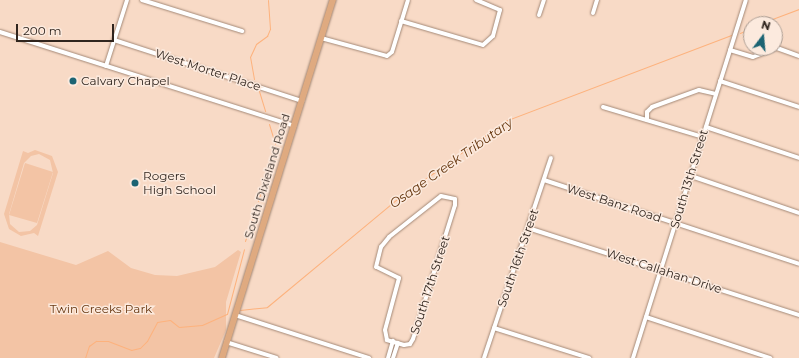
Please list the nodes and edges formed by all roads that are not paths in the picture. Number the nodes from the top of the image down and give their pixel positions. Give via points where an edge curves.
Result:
1 (127, 0) edge
2 (142, 0) edge
3 (333, 0) edge
4 (408, 0) edge
5 (476, 0) edge
6 (544, 0) edge
7 (597, 0) edge
8 (746, 0) edge
9 (593, 13) dead end
10 (539, 15) dead end
11 (402, 21) junction
12 (242, 31) dead end
13 (0, 32) edge
14 (321, 38) junction
15 (114, 40) junction
16 (730, 50) junction
17 (799, 56) edge
18 (106, 66) junction
19 (720, 81) junction
20 (716, 94) junction
21 (302, 101) junction
22 (602, 107) dead end
23 (799, 107) edge
24 (647, 120) junction
25 (294, 126) junction
26 (706, 128) junction
27 (702, 137) junction
28 (551, 158) dead end
29 (799, 158) edge
30 (691, 176) junction
31 (544, 180) junction
32 (799, 213) edge
33 (676, 223) junction
34 (528, 228) junction
35 (799, 264) edge
36 (661, 270) junction
37 (799, 315) edge
38 (235, 316) junction
39 (646, 317) junction
40 (494, 328) junction
41 (226, 342) junction
42 (395, 342) junction
43 (222, 358) edge
44 (277, 358) edge
45 (369, 358) edge
46 (388, 358) edge
47 (393, 358) edge
48 (484, 358) edge
49 (589, 358) edge
50 (633, 358) edge
51 (770, 358) edge

1 - 15 street
2 - 12 street
3 - 14 main road, South Dixieland Road
4 - 11 street
5 - 11 street via 500,10 493,36 487,42 476,44
6 - 10 street
7 - 9 street
8 - 16 street, South 13th Street
11 - 14 street via 392,52 387,56
13 - 18 street
14 - 21 main road, South Dixieland Road
15 - 18 street
15 - 21 street, West Morter Place
16 - 17 street via 753,57 777,48
16 - 19 street, South 13th Street
18 - 25 street
19 - 20 street, South 13th Street
19 - 23 street
20 - 24 street via 699,90 652,107 647,112
20 - 26 street, South 13th Street
21 - 25 main road, South Dixieland Road
22 - 24 street
24 - 27 street
25 - 38 main road, South Dixieland Road
26 - 27 street, South 13th Street
26 - 29 street
27 - 30 street, South 13th Street
28 - 31 street, South 16th Street
30 - 32 street
30 - 33 street, South 13th Street
31 - 33 street, West Banz Road
31 - 34 street, South 16th Street
33 - 35 street, West Banz Road
33 - 36 street, South 13th Street
34 - 36 street, West Callahan Drive
34 - 40 street, South 16th Street
36 - 37 street, West Callahan Drive
36 - 39 street, South 13th Street
38 - 41 main road, South Dixieland Road
38 - 45 street
39 - 50 street, South 13th Street
39 - 51 street
40 - 48 street, South 16th Street
40 - 49 street
41 - 43 main road, South Dixieland Road
41 - 44 street
42 - 42 street, South 17th Street via 410,344 413,339 456,205 455,199 441,196 389,236 381,247 376,267 398,278 384,336
42 - 46 street, South 17th Street
42 - 47 street, South 17th Street

